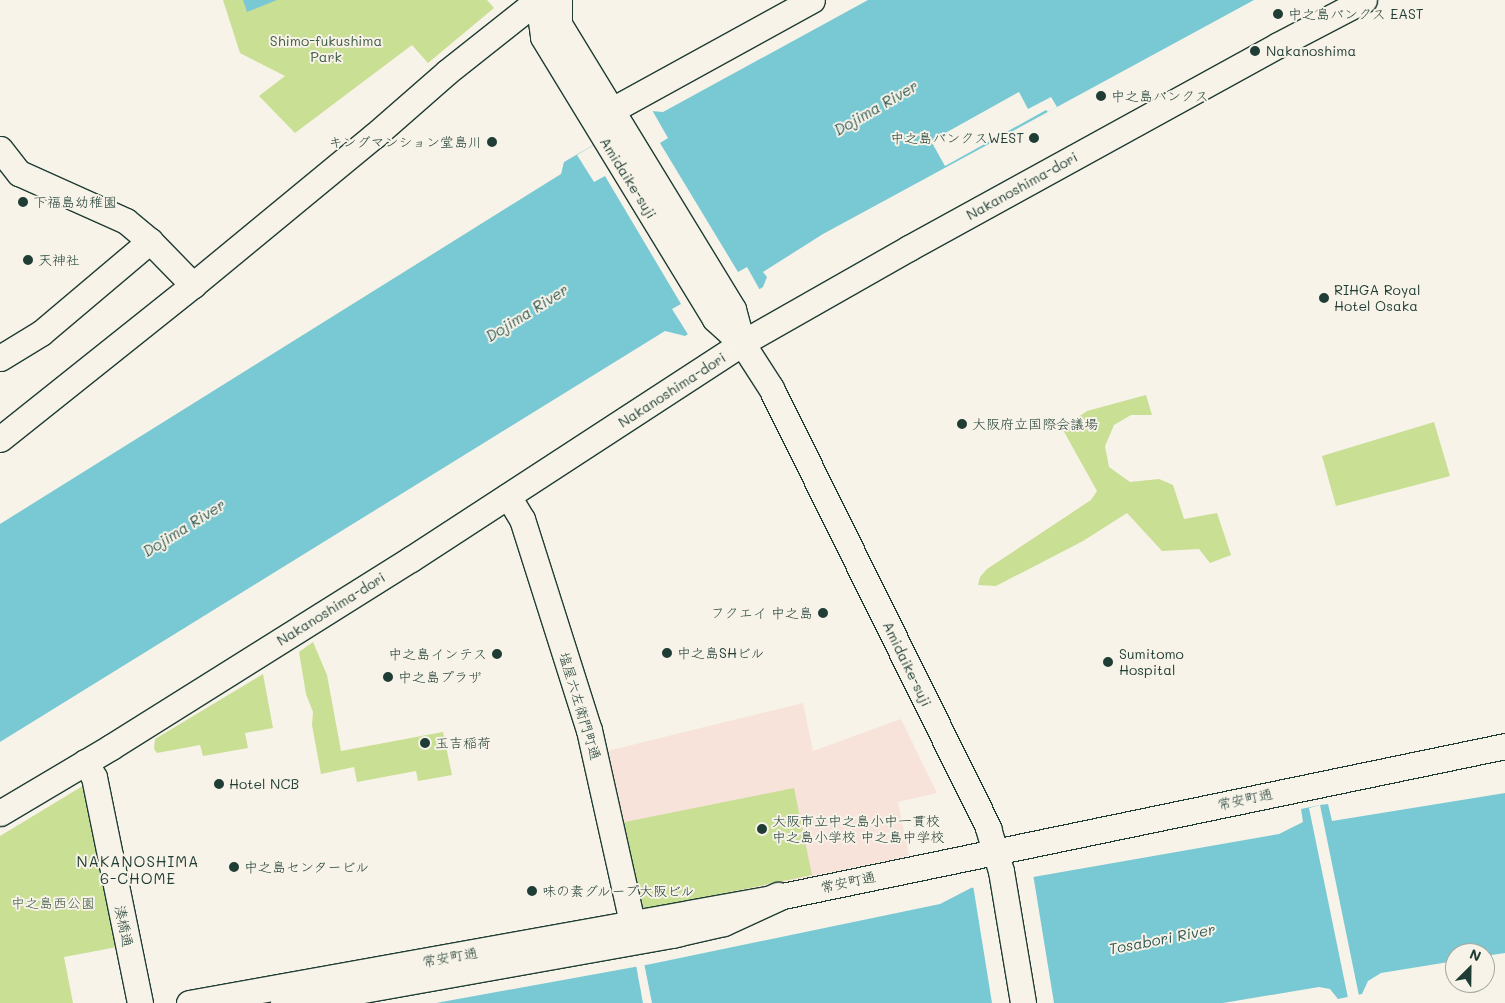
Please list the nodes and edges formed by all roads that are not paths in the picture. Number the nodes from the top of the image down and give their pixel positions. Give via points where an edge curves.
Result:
1 (538, 0) edge
2 (552, 0) edge
3 (559, 0) edge
4 (812, 0) edge
5 (1364, 0) edge
6 (545, 41) junction
7 (613, 126) junction
8 (0, 148) edge
9 (150, 241) junction
10 (193, 285) junction
11 (742, 343) junction
12 (0, 358) edge
13 (0, 439) edge
14 (508, 496) junction
15 (1505, 746) edge
16 (86, 762) junction
17 (0, 813) edge
18 (996, 852) junction
19 (778, 897) junction
20 (632, 924) junction
21 (140, 1003) edge
22 (189, 1003) edge
23 (285, 1003) edge
24 (1023, 1003) edge

1 - 6 street, Amidaike-suji
1 - 10 street via 436,81
2 - 6 street
3 - 7 street, Amidaike-suji via 558,24
4 - 7 street
5 - 11 street, Nakanoshima-dori via 1278,44
6 - 7 street, Amidaike-suji
7 - 11 street, Amidaike-suji
8 - 9 street via 19,173 126,221
9 - 10 street
9 - 12 street via 41,333
10 - 13 street
11 - 14 street, Nakanoshima-dori
11 - 18 street, Amidaike-suji via 771,388 988,828
14 - 16 street, Nakanoshima-dori
14 - 20 street, 塩屋六左衛門町通 via 522,520 589,730
15 - 18 street, 常安町通
16 - 17 street, Nakanoshima-dori
16 - 21 street, 湊橋通 via 94,777
18 - 19 street, 常安町通
18 - 24 street, Amidaike-suji
19 - 20 street, 常安町通
19 - 23 highway via 724,922 672,934
20 - 22 street, 常安町通

